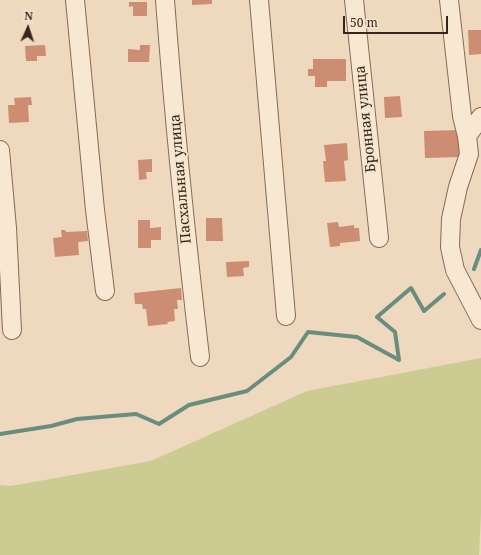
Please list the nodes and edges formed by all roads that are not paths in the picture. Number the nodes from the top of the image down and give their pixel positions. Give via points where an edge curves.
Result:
1 (75, 0) edge
2 (165, 0) edge
3 (259, 0) edge
4 (354, 0) edge
5 (449, 0) edge
6 (481, 117) edge
7 (467, 136) junction
8 (0, 150) edge
9 (475, 155) edge
10 (379, 238) dead end
11 (105, 291) dead end
12 (286, 316) dead end
13 (481, 321) edge
14 (12, 330) dead end
15 (200, 357) dead end

1 - 11 street
2 - 15 street, Пасхальная улица via 186,240
3 - 12 street
4 - 10 street, Бронная улица
5 - 7 street via 462,116
6 - 7 street
7 - 9 street
8 - 14 street
9 - 13 street via 458,187 451,219 450,247 455,270

